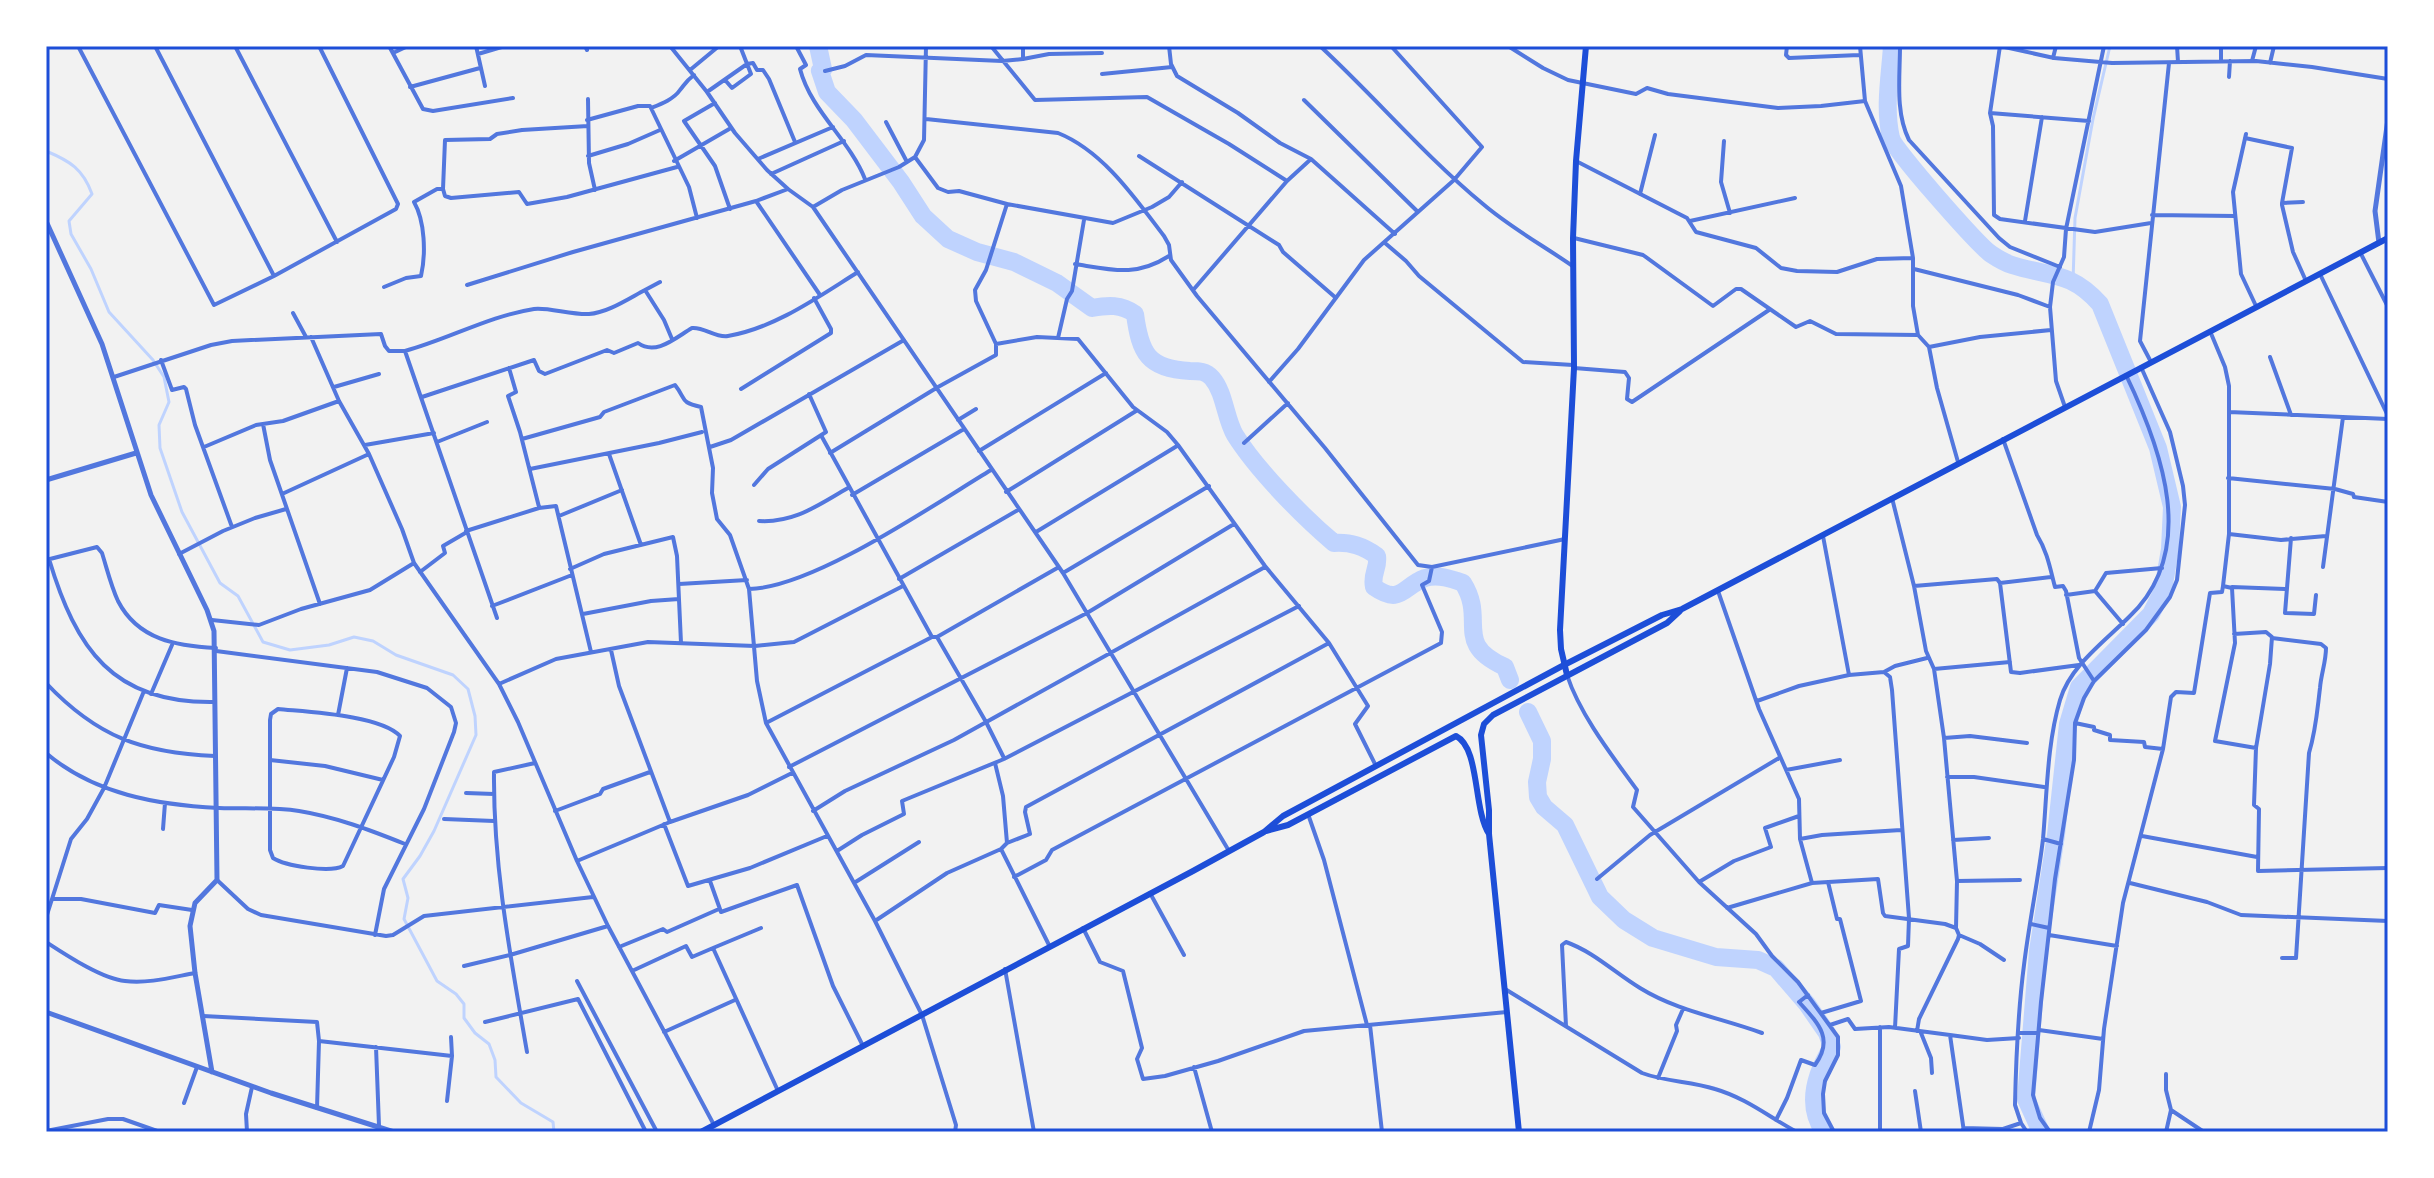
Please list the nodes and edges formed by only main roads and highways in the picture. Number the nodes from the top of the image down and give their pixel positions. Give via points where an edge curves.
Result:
1 (1586, 46) edge
2 (2388, 238) edge
3 (1682, 609) junction
4 (1564, 665) junction
5 (1567, 675) junction
6 (1264, 832) junction
7 (1489, 834) junction
8 (701, 1132) edge
9 (1519, 1132) edge

1 - 4 main road via 1573,238 1574,366 1560,639
2 - 3 main road
3 - 4 main road
3 - 5 main road via 1667,623
4 - 5 main road
4 - 6 main road via 1283,816
5 - 7 main road via 1484,724
6 - 7 main road via 1288,825 1456,736 1471,755 1481,822
6 - 8 main road
7 - 9 main road

